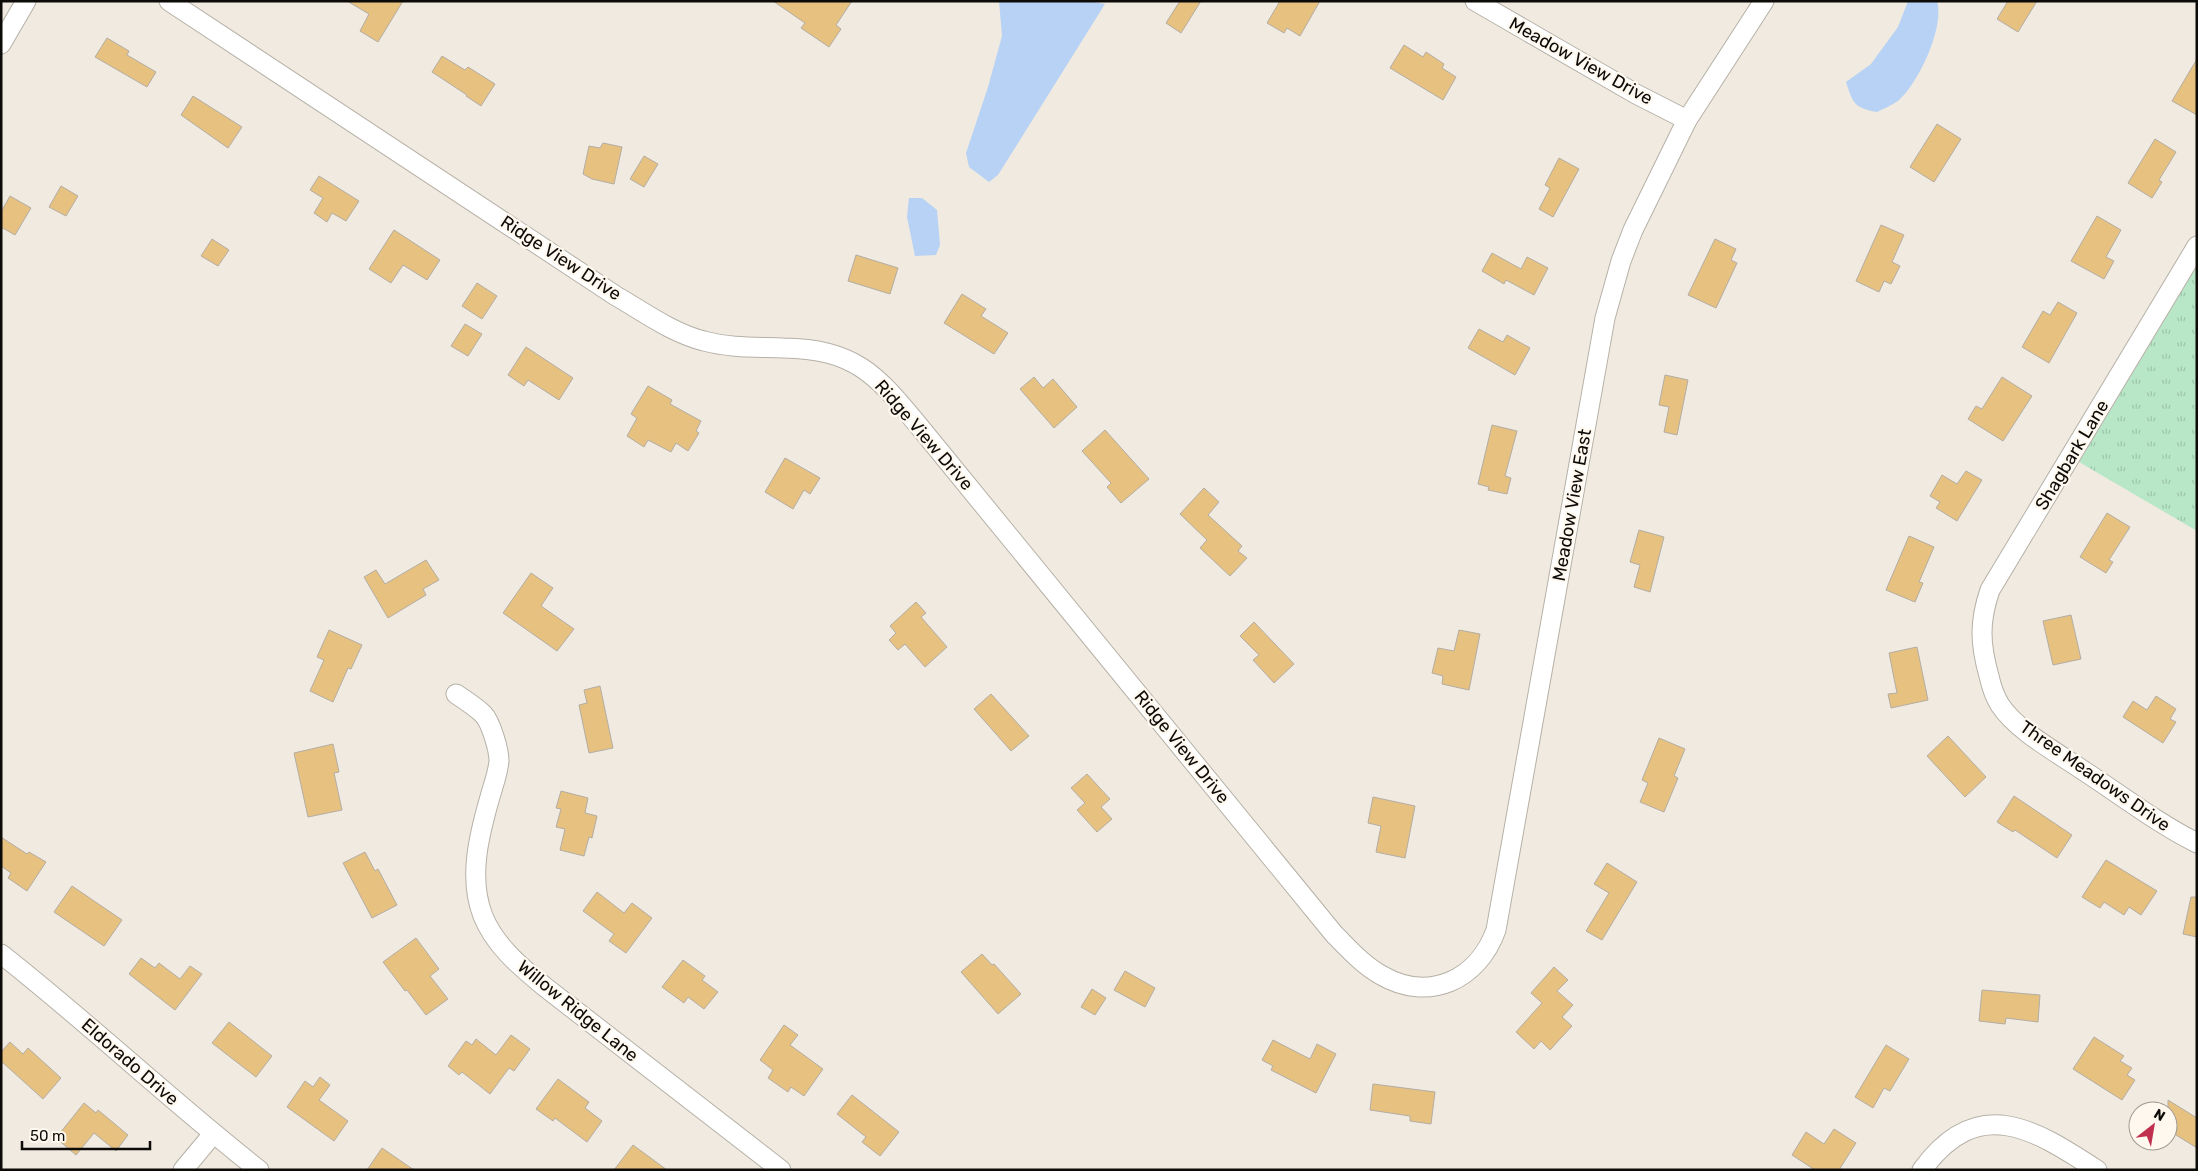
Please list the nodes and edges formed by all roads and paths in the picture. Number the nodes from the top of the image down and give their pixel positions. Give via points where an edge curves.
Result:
1 (26, 1) edge
2 (169, 1) edge
3 (1476, 1) edge
4 (1764, 1) edge
5 (1, 44) edge
6 (1687, 120) junction
7 (2197, 246) edge
8 (1988, 674) joint
9 (456, 694) dead end
10 (2197, 843) edge
11 (1, 954) edge
12 (1409, 986) joint
13 (213, 1134) junction
14 (183, 1170) edge
15 (259, 1170) edge
16 (781, 1170) edge
17 (1922, 1170) edge
18 (2097, 1170) edge

1 - 5 street
2 - 12 street, Ridge View Drive via 652,318 704,341 745,347 815,350 840,356 876,377 1334,934 1355,956 1381,975
3 - 6 street, Meadow View Drive
4 - 6 street, Meadow View East
6 - 12 street, Meadow View East via 1633,230 1605,318 1496,930 1491,944 1468,972 1443,985
7 - 8 street, Shagbark Lane via 1990,590 1981,633
8 - 10 street, Three Meadows Drive via 2000,704 2015,721 2157,820
9 - 16 street, Willow Ridge Lane via 485,716 499,760 476,865 477,896 483,917 494,937 518,965 545,988
11 - 13 street, Eldorado Drive via 50,992
13 - 14 street
13 - 15 street, Eldorado Drive
17 - 18 street via 1944,1143 1977,1128 1998,1124 2046,1138

